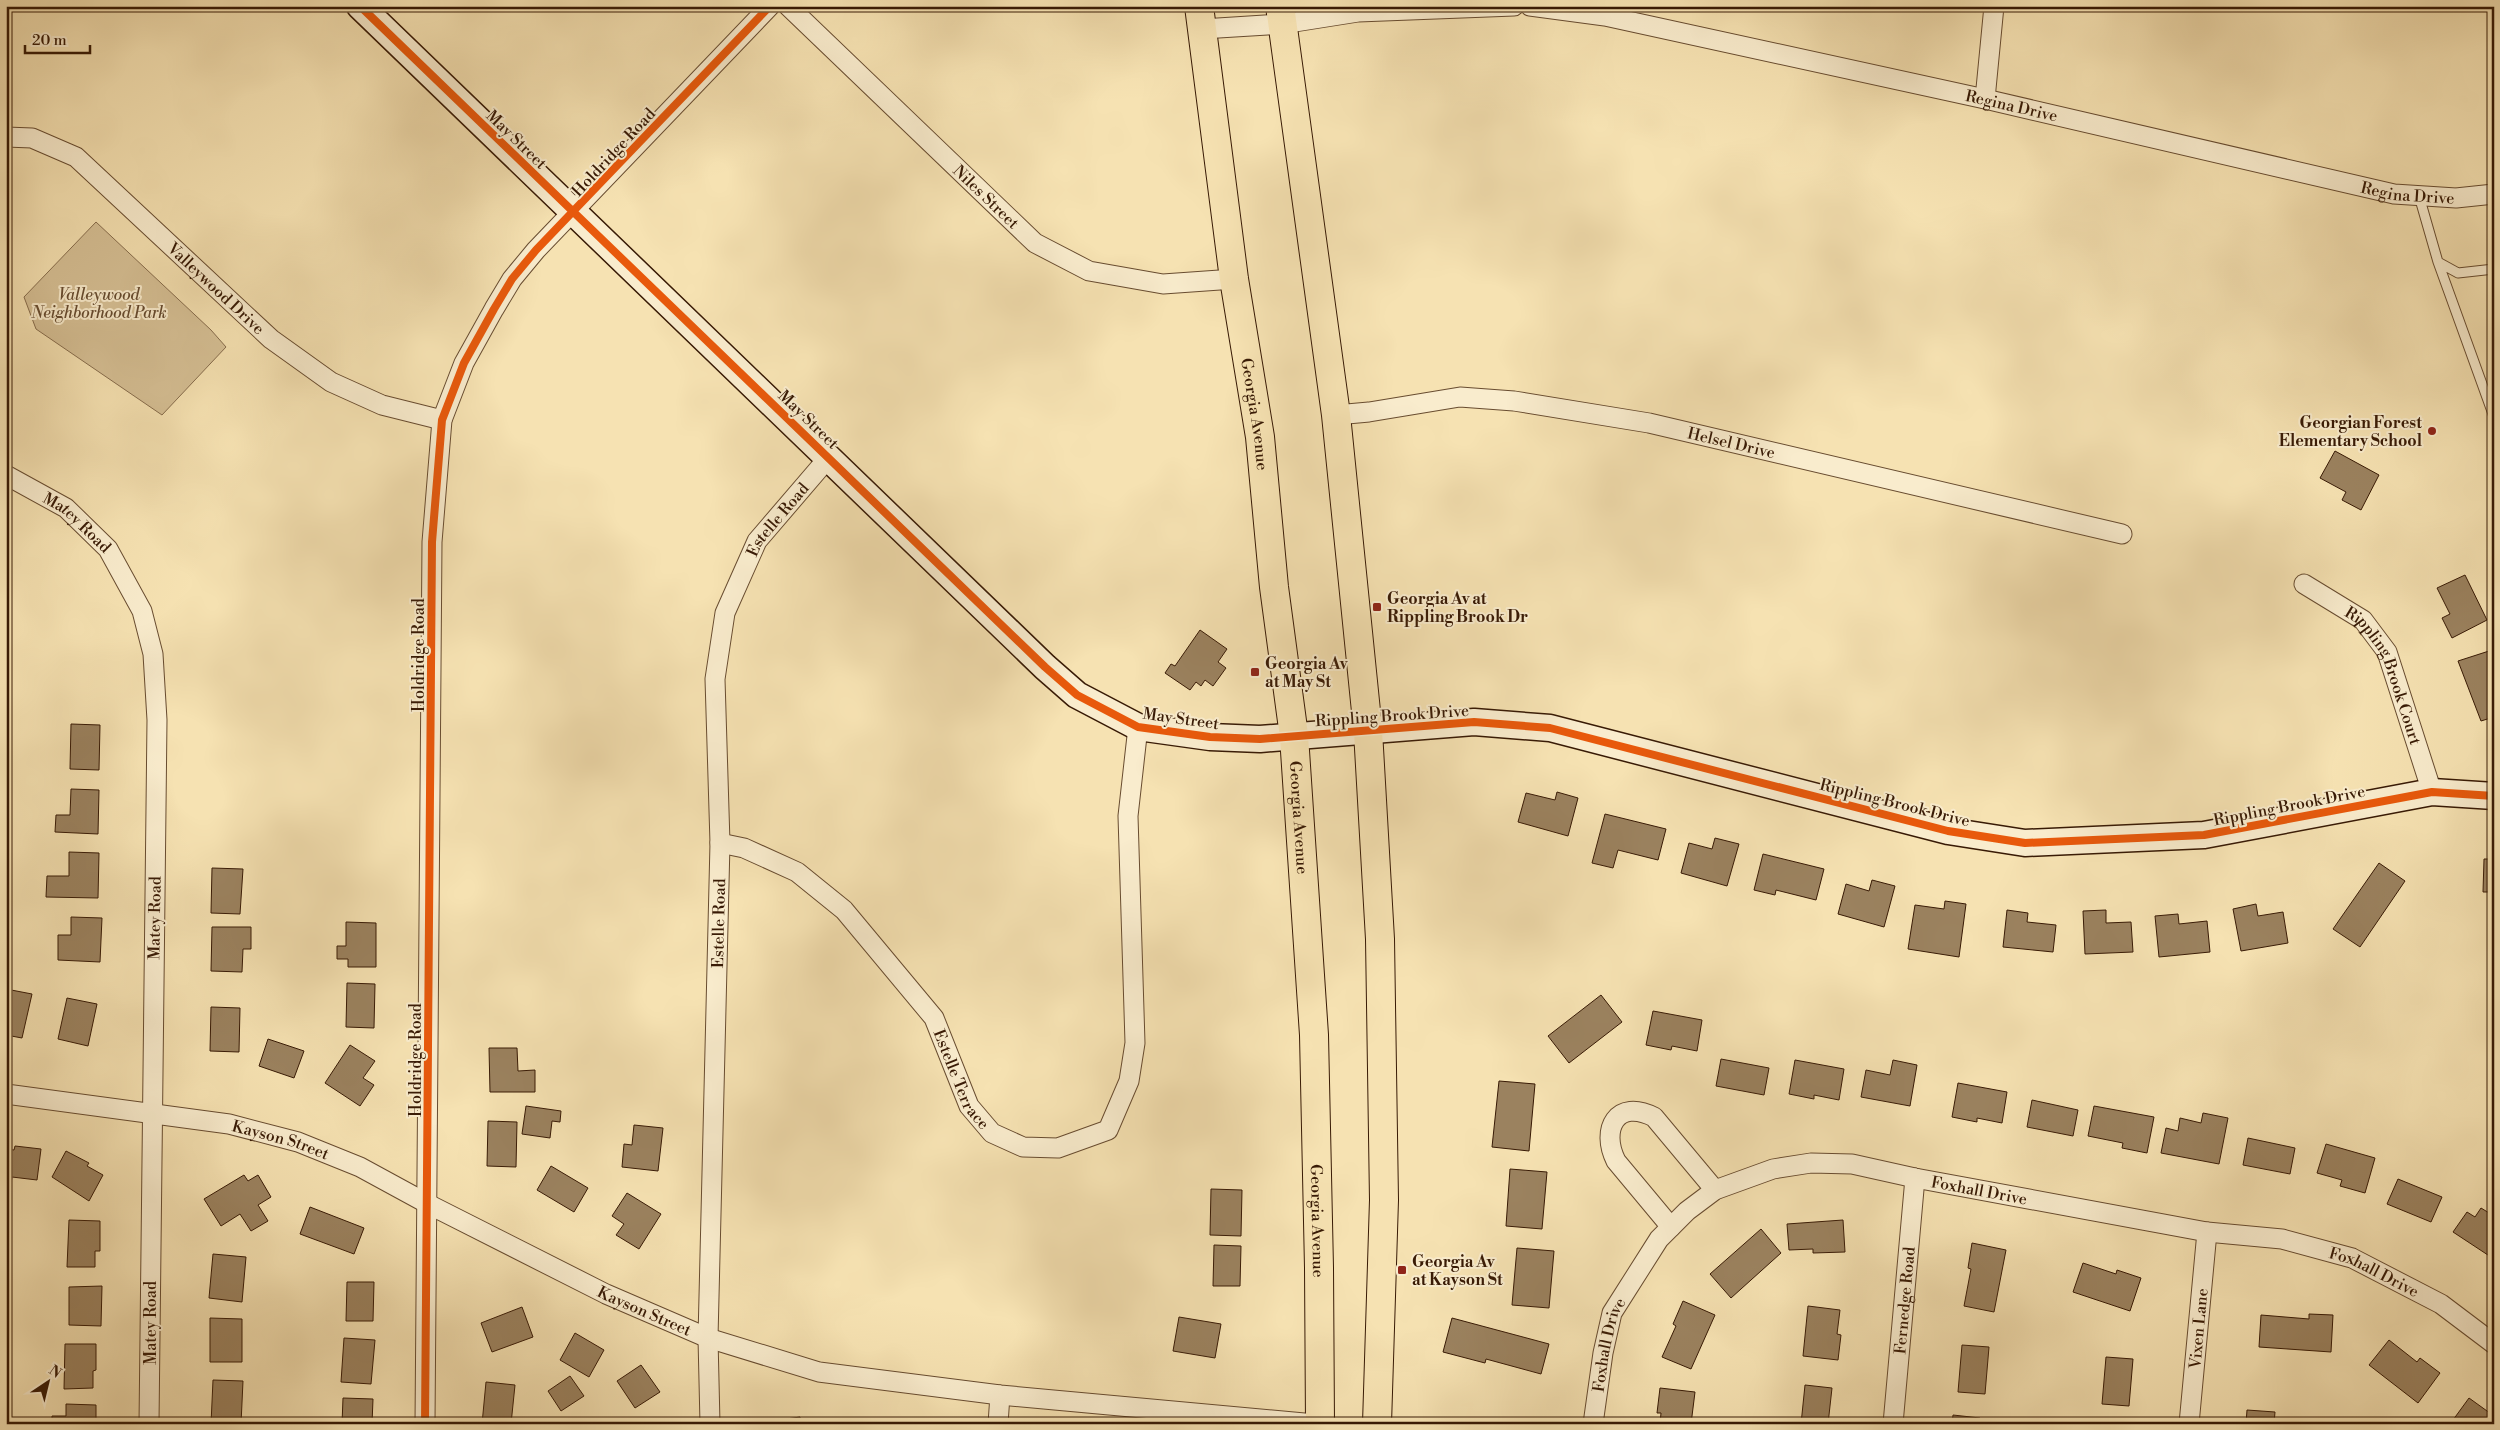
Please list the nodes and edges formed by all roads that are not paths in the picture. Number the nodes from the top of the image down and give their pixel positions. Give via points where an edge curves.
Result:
1 (360, 6) edge
2 (770, 6) edge
3 (788, 6) edge
4 (1514, 6) edge
5 (1530, 6) edge
6 (1994, 6) edge
7 (1281, 15) edge
8 (1201, 18) edge
9 (1985, 99) junction
10 (6, 137) edge
11 (2494, 194) edge
12 (2419, 195) junction
13 (574, 213) junction
14 (2438, 262) junction
15 (2494, 269) edge
16 (1234, 278) junction
17 (1336, 414) junction
18 (2494, 417) edge
19 (442, 420) junction
20 (828, 457) junction
21 (6, 474) edge
22 (2122, 534) dead end
23 (2304, 584) dead end
24 (1138, 727) junction
25 (1368, 731) junction
26 (1294, 736) junction
27 (2432, 792) junction
28 (2494, 796) edge
29 (720, 843) junction
30 (6, 1094) edge
31 (152, 1113) junction
32 (1914, 1178) junction
33 (1715, 1190) junction
34 (428, 1204) junction
35 (1671, 1228) junction
36 (2207, 1232) junction
37 (708, 1338) junction
38 (2494, 1344) edge
39 (1000, 1395) junction
40 (149, 1424) edge
41 (426, 1424) edge
42 (710, 1424) edge
43 (998, 1424) edge
44 (1315, 1424) edge
45 (1320, 1424) edge
46 (1376, 1424) edge
47 (1593, 1424) edge
48 (1893, 1424) edge
49 (2189, 1424) edge

1 - 13 street, May Street
2 - 13 street, Holdridge Road
3 - 16 street, Niles Street via 1035,243 1089,271 1144,281 1163,284
4 - 7 street
5 - 9 street, Regina Drive via 1605,16
6 - 9 street
7 - 8 street
7 - 17 main road
8 - 16 main road, Georgia Avenue
9 - 12 street, Regina Drive via 2394,194
10 - 19 street, Valleywood Drive via 32,138 76,158 271,339 331,382 382,405
11 - 12 street, Regina Drive via 2456,198
12 - 14 lane
13 - 19 street, Holdridge Road via 512,279 464,363
13 - 20 street, May Street
14 - 15 lane via 2458,273
14 - 18 lane
16 - 26 main road, Georgia Avenue via 1260,437 1274,586
17 - 22 street, Helsel Drive via 1369,412 1460,397 1514,401 1649,424
17 - 25 main road
19 - 34 street, Holdridge Road via 432,542
20 - 24 street, May Street via 1077,695
20 - 29 street, Estelle Road via 757,541 725,613 714,679
21 - 31 street, Matey Road via 66,508 108,549 142,611 153,654 157,720
23 - 27 street, Rippling Brook Court via 2363,620 2387,652
24 - 26 street, May Street via 1210,737 1260,739
24 - 29 street, Estelle Terrace via 1128,816 1134,1043 1129,1081 1108,1130 1058,1148 1023,1147 992,1133 969,1106 934,1018 844,910 798,872 744,848
25 - 26 street, Rippling Brook Drive
25 - 27 street, Rippling Brook Drive via 1474,722 1550,728 1948,831 2025,843 2204,835
25 - 46 main road via 1380,939 1384,1200
26 - 45 main road, Georgia Avenue via 1314,1035
27 - 28 street, Rippling Brook Drive
29 - 37 street, Estelle Road
30 - 31 street, Kayson Street
31 - 34 street, Kayson Street via 230,1124 298,1142 360,1167
31 - 40 street, Matey Road
32 - 33 street, Foxhall Drive via 1852,1164 1811,1163 1773,1169
32 - 36 street, Foxhall Drive
32 - 48 street, Fernedge Road
33 - 35 street, Foxhall Drive via 1687,1210
33 - 35 street via 1654,1118 1641,1110 1625,1111 1616,1118 1611,1129 1610,1149 1616,1161
34 - 37 street, Kayson Street via 606,1294
34 - 41 street, Holdridge Road
35 - 47 street, Foxhall Drive via 1659,1240 1612,1313
36 - 38 street, Foxhall Drive via 2282,1239 2352,1258 2441,1304
36 - 49 street, Vixen Lane
37 - 39 street, Kayson Street via 819,1372
37 - 42 street, Estelle Road
39 - 43 street
39 - 44 street, Kayson Street

